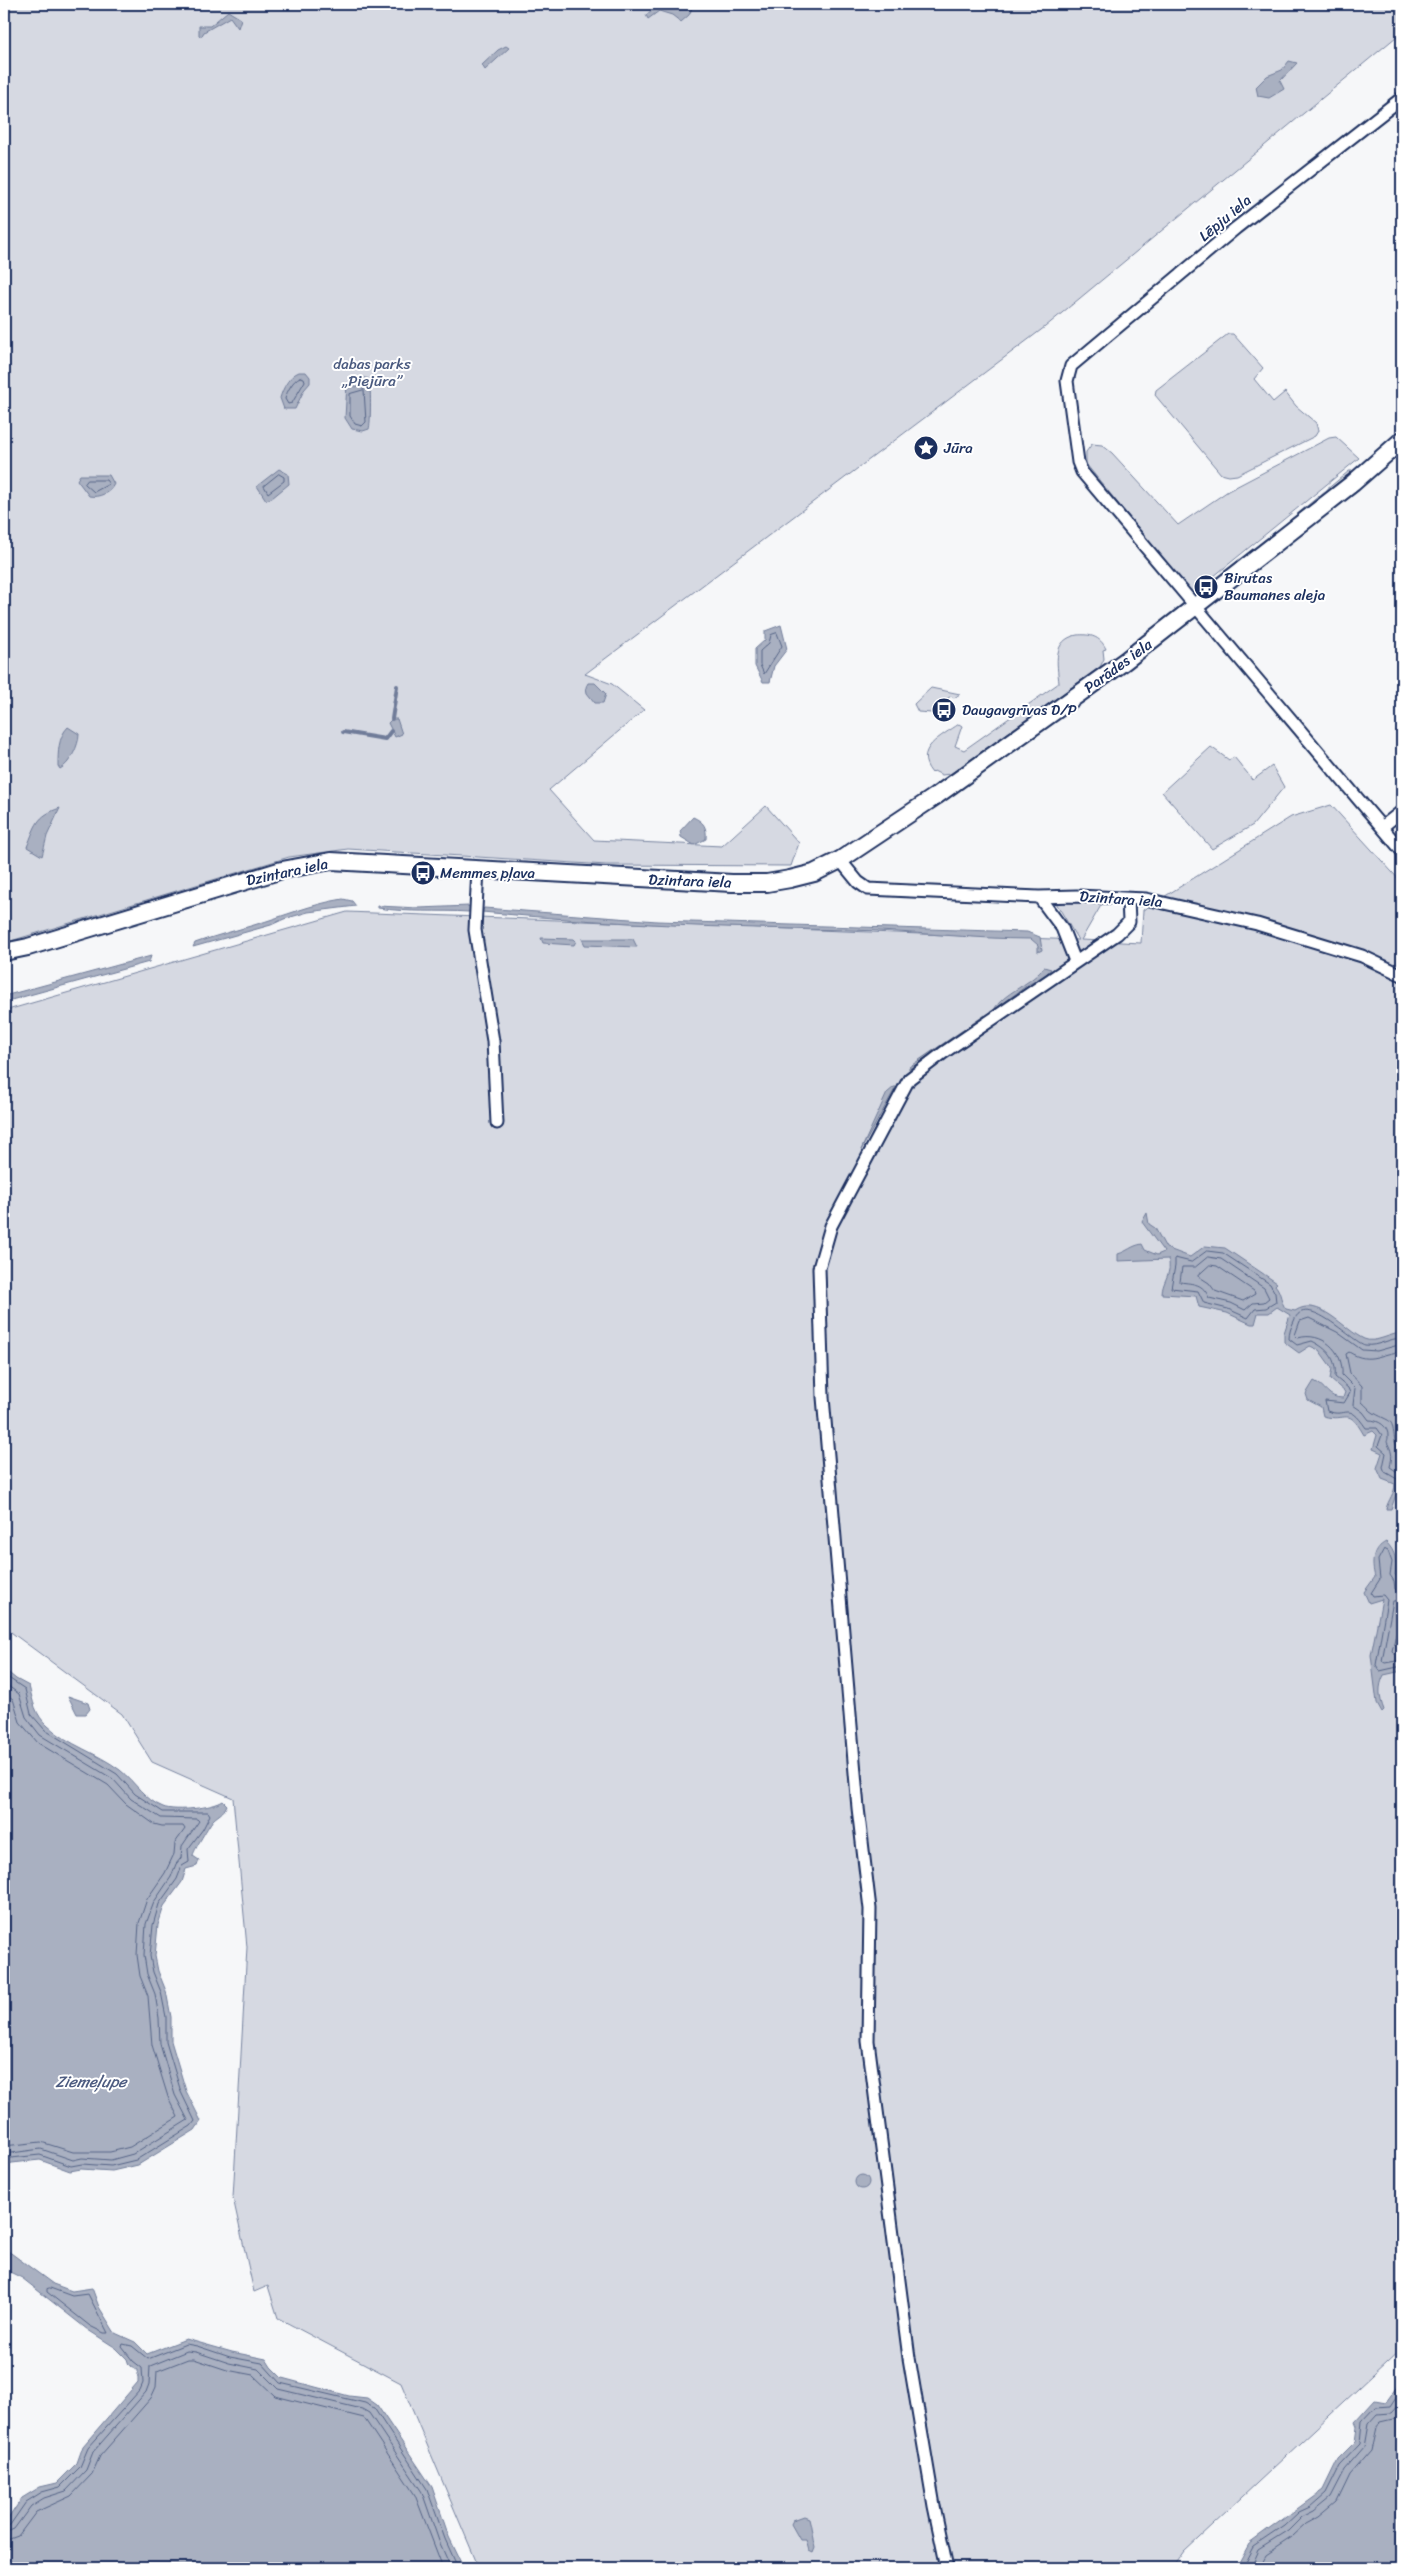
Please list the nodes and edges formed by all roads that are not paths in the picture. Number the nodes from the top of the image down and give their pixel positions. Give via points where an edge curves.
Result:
1 (1402, 98) edge
2 (1402, 440) edge
3 (1196, 608) junction
4 (1402, 811) edge
5 (1382, 828) junction
6 (1402, 851) edge
7 (840, 860) junction
8 (478, 868) junction
9 (790, 879) joint
10 (1039, 897) junction
11 (1128, 898) junction
12 (4, 952) edge
13 (1075, 961) junction
14 (1402, 975) edge
15 (497, 1123) dead end
16 (947, 2568) edge

1 - 3 street, Lēpju iela via 1236,228 1071,366 1067,381 1079,467
2 - 3 street, Parādes iela via 1353,484
3 - 5 street
3 - 7 street, Parādes iela via 1004,748
4 - 5 street
5 - 6 street
7 - 9 street, Parādes iela via 814,873
7 - 10 street, Dzintara iela via 868,889
8 - 9 street, Dzintara iela via 732,884
8 - 12 street, Dzintara iela via 331,861 282,870
8 - 15 street via 475,930 493,1041
10 - 11 street, Dzintara iela
10 - 13 street via 1062,928
11 - 13 street via 1129,922 1117,934
11 - 14 street, Dzintara iela via 1156,900 1256,924 1362,956
13 - 16 street via 909,1079 831,1226 819,1268 822,1398 858,1808 870,1909 868,2042 909,2358

